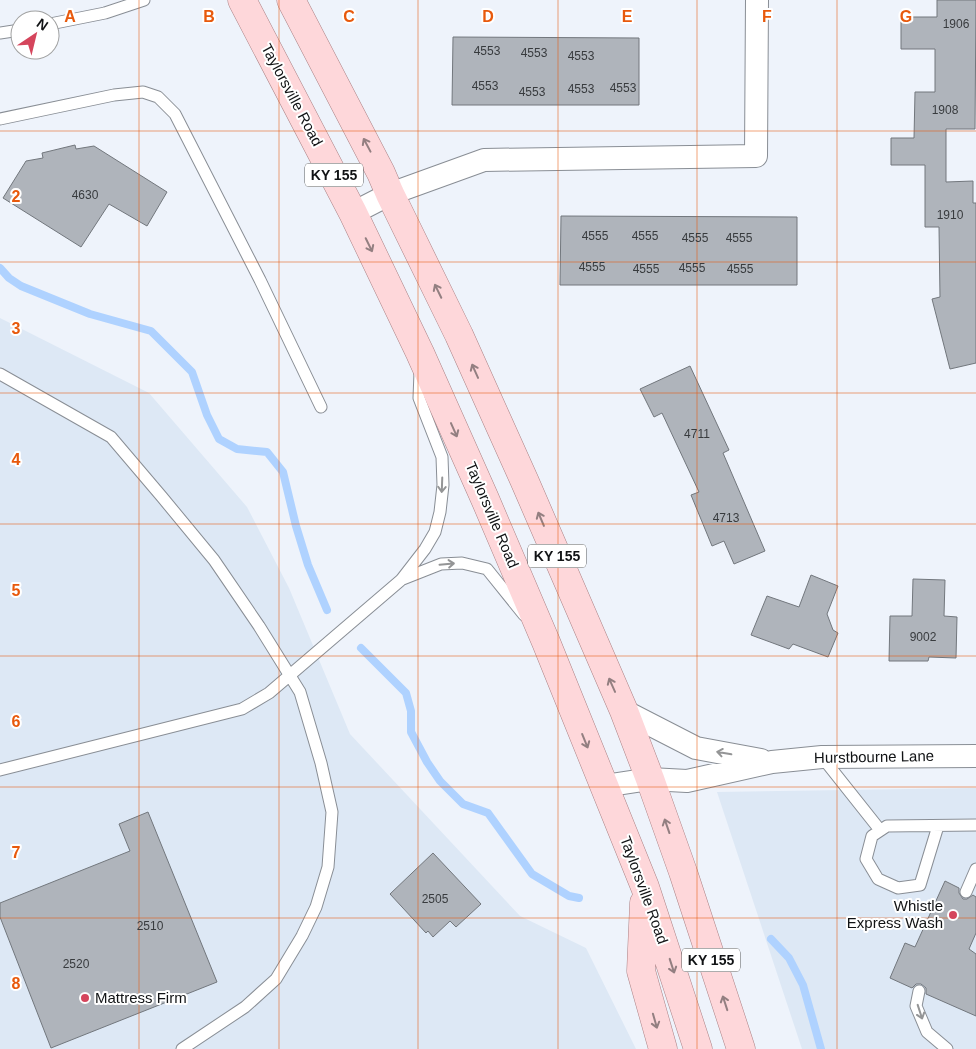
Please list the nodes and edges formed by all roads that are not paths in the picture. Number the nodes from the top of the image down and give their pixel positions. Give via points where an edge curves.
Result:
1 (144, 0) edge
2 (242, 0) edge
3 (290, 0) edge
4 (757, 0) edge
5 (60, 22) edge
6 (0, 119) edge
7 (390, 194) junction
8 (353, 213) junction
9 (420, 353) junction
10 (0, 374) edge
11 (321, 407) dead end
12 (401, 580) junction
13 (546, 642) junction
14 (289, 676) junction
15 (624, 711) junction
16 (976, 756) edge
17 (822, 757) junction
18 (772, 762) junction
19 (0, 770) edge
20 (650, 779) junction
21 (604, 786) junction
22 (976, 825) edge
23 (938, 826) junction
24 (880, 830) junction
25 (976, 869) edge
26 (644, 886) junction
27 (966, 892) dead end
28 (919, 991) dead end
29 (182, 1049) edge
30 (663, 1049) edge
31 (698, 1049) edge
32 (741, 1049) edge
33 (947, 1049) edge

1 - 5 lane via 105,13
2 - 8 main road, Taylorsville Road / KY 155
7 -> 3 main road, KY 155
4 - 7 street via 756,156 484,160
6 - 11 lane via 114,94 143,92 158,97 175,114
7 - 8 street
15 -> 7 main road, KY 155 via 459,335
8 -> 9 main road, Taylorsville Road / KY 155
9 -> 12 lane via 419,398 442,457 443,485 435,532
9 -> 13 main road, Taylorsville Road / KY 155
10 - 14 lane via 112,437 214,560
12 -> 13 lane via 441,564 462,563 487,569
12 - 14 lane
13 -> 21 main road, Taylorsville Road / KY 155
14 - 19 lane via 242,709
14 - 29 lane via 300,692 332,812 328,867 316,907 276,979 245,1007
18 -> 15 street, Hurstbourne Lane via 696,748
15 - 20 main road, KY 155
16 - 17 street, Hurstbourne Lane
17 - 18 street, Hurstbourne Lane
17 - 24 lane
18 - 20 street, Hurstbourne Lane via 688,781
20 - 21 street, Hurstbourne Lane
32 -> 20 main road, KY 155
21 - 26 main road, Taylorsville Road / KY 155
22 - 23 lane
23 - 24 lane via 887,826
23 - 24 lane via 920,885 898,888 878,879 866,859 872,836
25 - 27 lane
26 -> 30 main road via 641,971
26 -> 31 main road, Taylorsville Road / KY 155
28 -> 33 lane via 916,1006 927,1032

